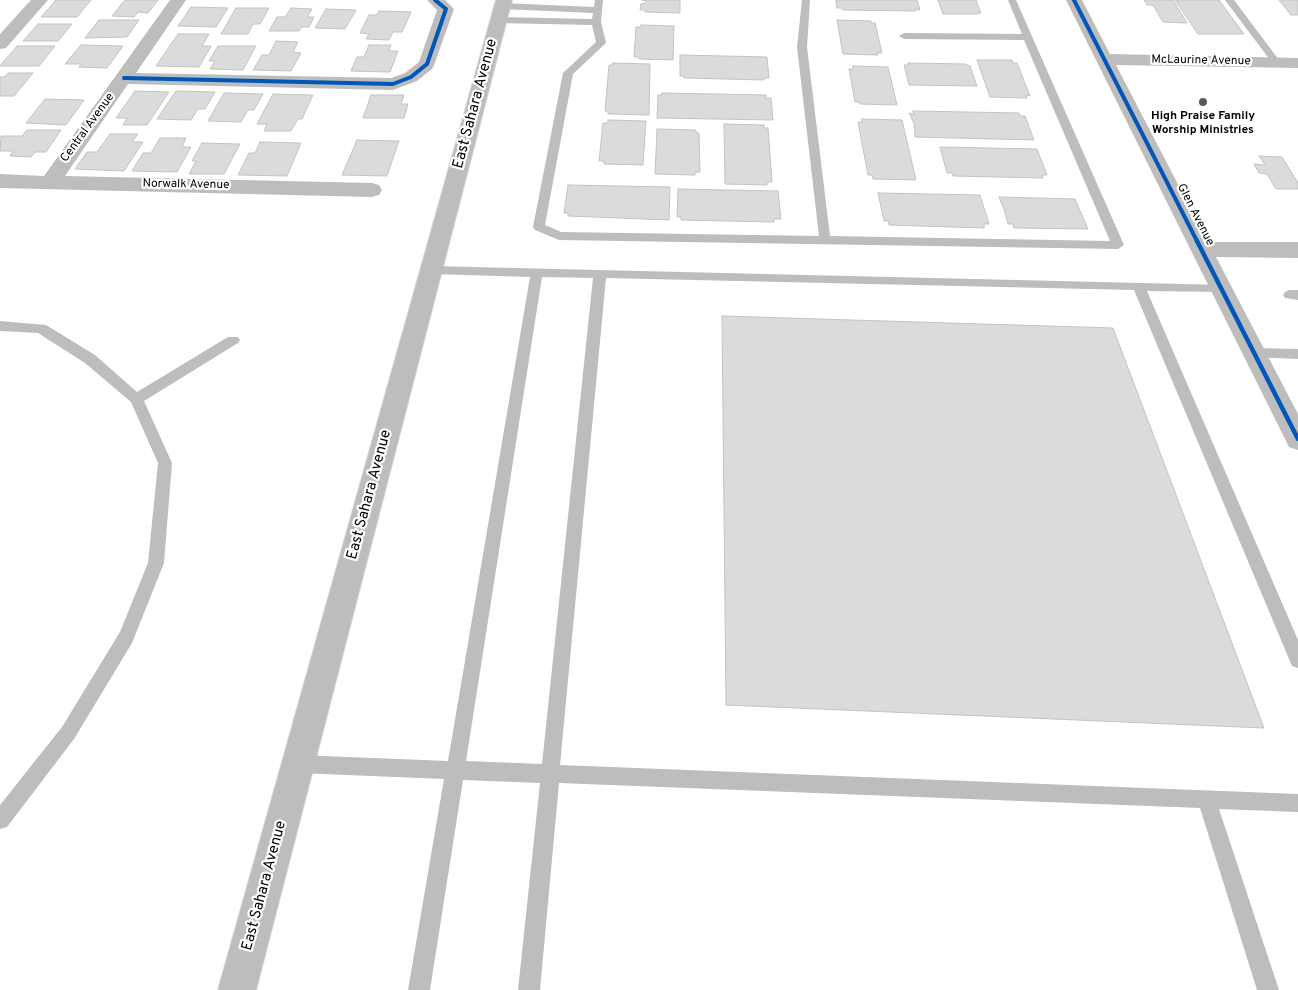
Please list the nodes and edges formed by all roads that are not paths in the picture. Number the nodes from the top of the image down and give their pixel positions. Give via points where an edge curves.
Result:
1 (40, 0) edge
2 (178, 0) edge
3 (435, 0) edge
4 (806, 0) edge
5 (1012, 0) edge
6 (1074, 0) edge
7 (1229, 0) edge
8 (598, 5) edge
9 (501, 8) edge
10 (596, 22) junction
11 (904, 36) dead end
12 (1028, 37) junction
13 (0, 44) edge
14 (1104, 59) junction
15 (1276, 62) junction
16 (1298, 63) edge
17 (124, 78) junction
18 (0, 181) edge
19 (50, 182) junction
20 (372, 190) dead end
21 (825, 240) junction
22 (1201, 249) junction
23 (1298, 250) edge
24 (431, 270) junction
25 (537, 272) junction
26 (600, 274) junction
27 (1139, 287) junction
28 (1221, 288) junction
29 (0, 326) edge
30 (233, 340) dead end
31 (1255, 354) junction
32 (1298, 354) edge
33 (136, 400) junction
34 (1298, 439) edge
35 (1298, 660) edge
36 (298, 764) junction
37 (456, 770) junction
38 (550, 774) junction
39 (1206, 799) junction
40 (1298, 803) edge
41 (0, 820) edge
42 (237, 990) edge
43 (419, 990) edge
44 (529, 990) edge
45 (1268, 990) edge

1 - 13 street
2 - 17 street, Central Avenue
3 - 17 street via 446,9 427,64 411,77 394,84
4 - 21 lane via 802,47
5 - 12 lane
6 - 14 street, Glen Avenue
7 - 15 lane
8 - 9 lane
8 - 10 lane
9 - 10 lane
9 - 24 street, East Sahara Avenue
10 - 21 lane via 601,43 568,73 539,228 559,236
11 - 12 lane
12 - 21 lane via 1118,245
14 - 15 street, McLaurine Avenue
14 - 22 street, Glen Avenue
15 - 16 street, McLaurine Avenue
17 - 19 street, Central Avenue
18 - 19 street, Norwalk Avenue
19 - 20 street, Norwalk Avenue
22 - 23 street
22 - 28 street, Glen Avenue
24 - 25 lane
24 - 36 street, East Sahara Avenue
25 - 26 lane
25 - 37 lane
26 - 27 lane
26 - 38 lane
27 - 28 lane
27 - 35 lane
28 - 31 street, Glen Avenue
29 - 33 lane via 41,328 90,359
30 - 33 lane
31 - 32 lane
31 - 34 street, Glen Avenue
33 - 41 lane via 165,463 156,563 126,638 68,734
36 - 37 lane
36 - 42 street, East Sahara Avenue
37 - 38 lane
37 - 43 lane
38 - 39 lane
38 - 44 lane
39 - 40 lane
39 - 45 lane

